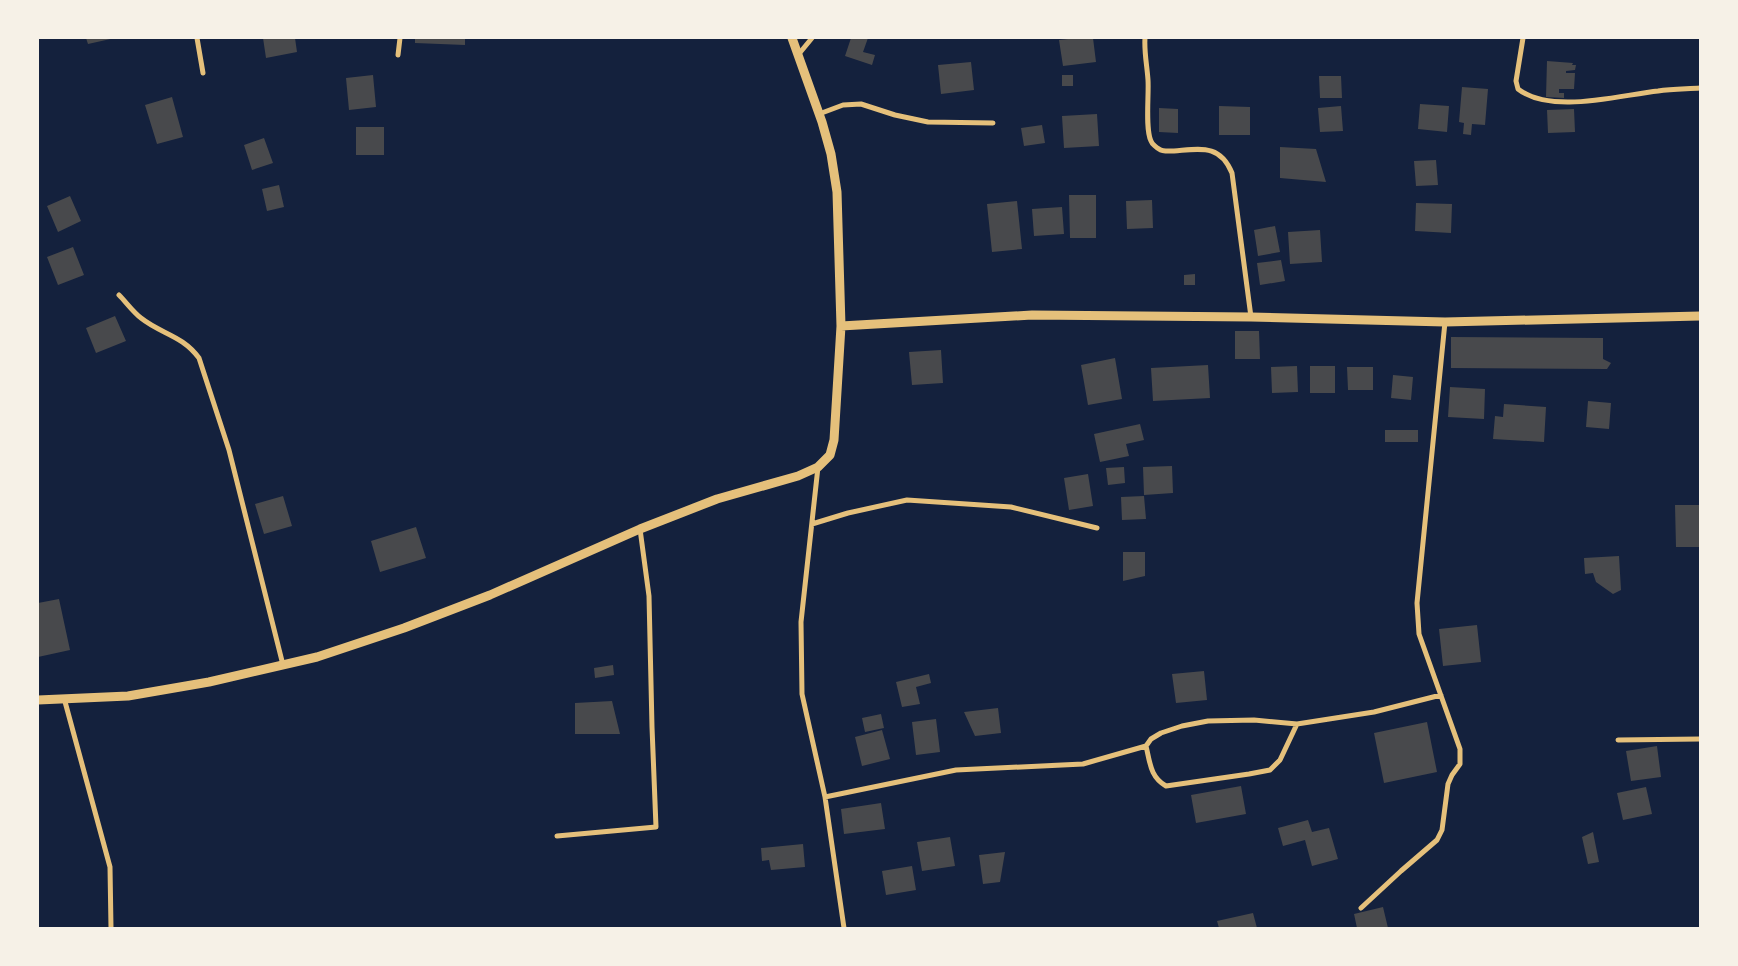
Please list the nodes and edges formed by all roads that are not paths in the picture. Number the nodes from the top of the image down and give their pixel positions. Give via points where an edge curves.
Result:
1 (197, 38) edge
2 (400, 38) edge
3 (792, 38) edge
4 (812, 38) edge
5 (1145, 38) edge
6 (1524, 38) edge
7 (398, 55) dead end
8 (798, 55) junction
9 (203, 73) dead end
10 (1700, 88) edge
11 (819, 114) junction
12 (993, 123) dead end
13 (119, 295) dead end
14 (1700, 316) edge
15 (1251, 317) junction
16 (1445, 322) junction
17 (840, 326) junction
18 (818, 467) junction
19 (812, 524) junction
20 (1098, 528) dead end
21 (640, 529) junction
22 (283, 665) junction
23 (1441, 696) junction
24 (64, 698) junction
25 (38, 700) edge
26 (1297, 724) junction
27 (1700, 739) edge
28 (1618, 740) dead end
29 (1146, 746) junction
30 (825, 797) junction
31 (557, 836) dead end
32 (1360, 908) dead end
33 (111, 928) edge
34 (844, 928) edge

1 - 9 street
2 - 7 street
3 - 8 street
4 - 8 street
5 - 15 street via 1151,142 1168,152 1206,149 1220,155 1232,174
6 - 10 street via 1516,81 1518,89 1534,98 1590,100
8 - 11 street
11 - 12 street via 843,105 861,104 928,122
11 - 17 street via 831,154 837,192
13 - 22 street via 141,318 191,347 198,358 229,450
14 - 16 street
15 - 16 street
15 - 17 street via 1032,315
16 - 23 street via 1417,603 1420,634
17 - 18 street via 834,440 830,455
18 - 19 street
18 - 21 street via 798,476 717,499
19 - 20 street via 907,500 1011,507
19 - 30 street via 801,622 802,694
21 - 22 street via 413,625 317,658
21 - 31 street via 649,596 656,827
22 - 24 street via 128,696
23 - 26 street via 1374,712
23 - 32 street via 1460,749 1460,764 1448,784 1442,830 1437,840
24 - 25 street
24 - 33 street via 110,867
26 - 29 street via 1254,720 1208,721 1161,733
26 - 29 street via 1280,760 1270,770 1249,774 1166,786 1153,775
27 - 28 street
29 - 30 street via 1083,764 956,770
30 - 34 street

